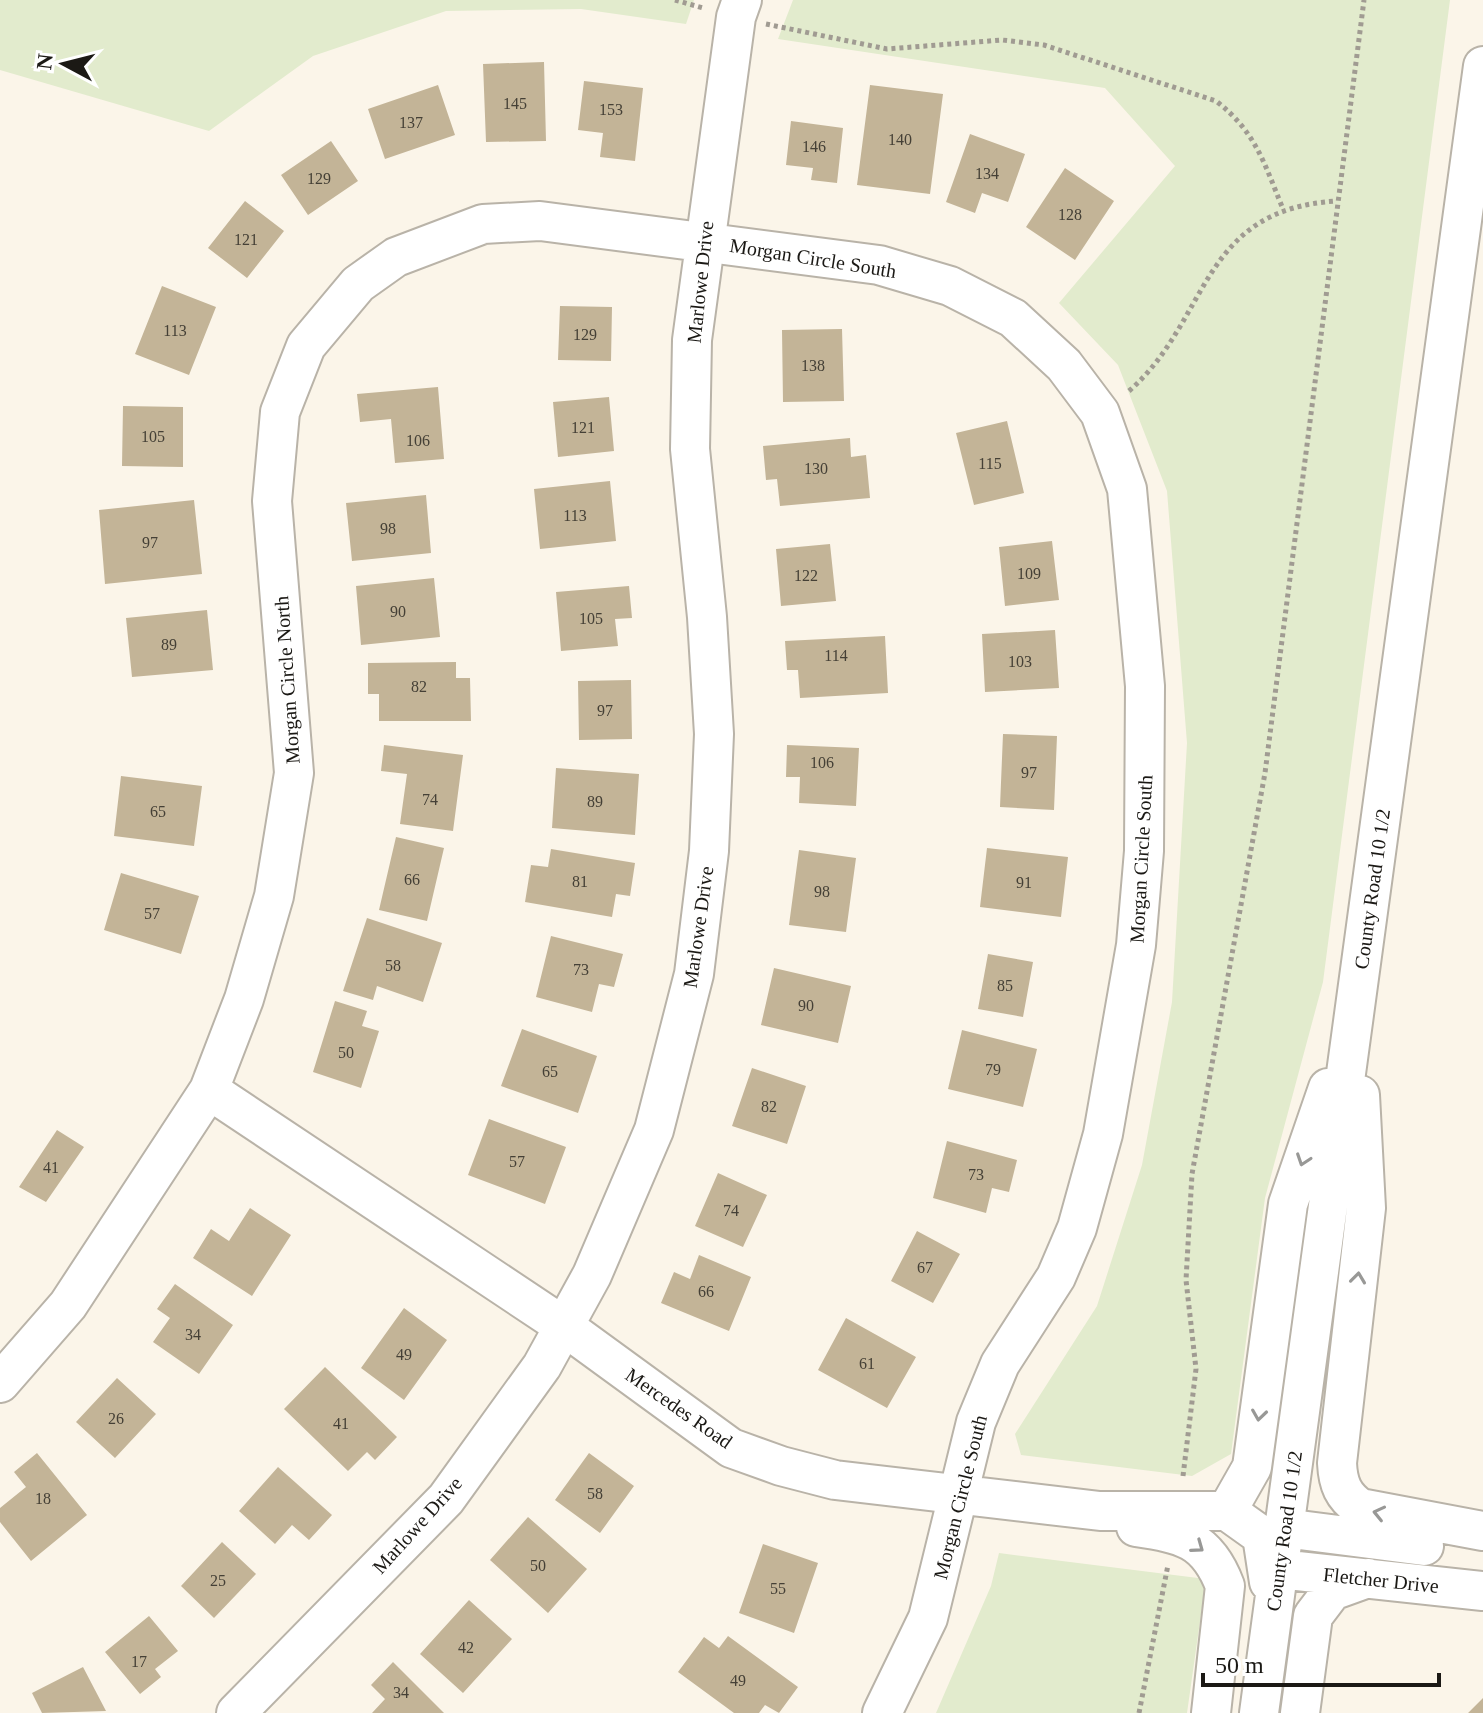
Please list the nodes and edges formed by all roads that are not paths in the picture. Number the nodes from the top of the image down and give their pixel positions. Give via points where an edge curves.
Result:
1 (738, 12) edge
2 (1483, 66) edge
3 (703, 242) junction
4 (1356, 1006) junction
5 (209, 1090) junction
6 (565, 1327) junction
7 (0, 1383) edge
8 (960, 1495) junction
9 (1100, 1511) junction
10 (1227, 1511) junction
11 (1284, 1528) junction
12 (1483, 1531) edge
13 (1483, 1550) edge
14 (1279, 1569) junction
15 (1368, 1578) junction
16 (1483, 1591) edge
17 (1273, 1610) junction
18 (236, 1713) edge
19 (882, 1713) edge
20 (1211, 1713) edge
21 (1259, 1713) edge
22 (1300, 1713) edge

1 - 3 street, Marlowe Drive
2 - 4 street, County Road 10 1/2
3 - 5 street, Morgan Circle North via 540,221 483,224 396,257 358,284 306,346 280,412 272,501 294,773 274,896 244,999
3 - 6 street, Marlowe Drive via 692,340 690,449 714,734 709,851 694,974 654,1130
3 - 8 street, Morgan Circle South via 879,265 950,286 1013,318 1064,365 1100,413 1127,489 1145,686 1146,768 1136,945 1122,1038 1077,1228 1056,1277 1000,1364 976,1422
4 -> 10 street via 1288,1204 1252,1467
4 - 11 street, County Road 10 1/2
12 -> 4 street via 1360,1508 1347,1499 1338,1482 1366,1208
5 - 6 street, Mercedes Road
5 - 7 street, Morgan Circle North via 68,1305
6 - 8 street, Mercedes Road via 731,1448 835,1480
6 - 18 street, Marlowe Drive via 446,1499
8 - 9 street, Mercedes Road
8 - 19 street, Morgan Circle South via 928,1618
9 - 10 street, Mercedes Road
9 -> 20 street via 1134,1527 1187,1539 1205,1548 1218,1566 1225,1586
10 - 17 street via 1262,1536
11 - 13 street, Fletcher Drive
11 - 14 street, County Road 10 1/2
14 - 15 street, Fletcher Drive
14 - 17 street, County Road 10 1/2
15 - 16 street, Fletcher Drive
15 - 22 street via 1332,1591 1313,1616
17 - 21 street, County Road 10 1/2

